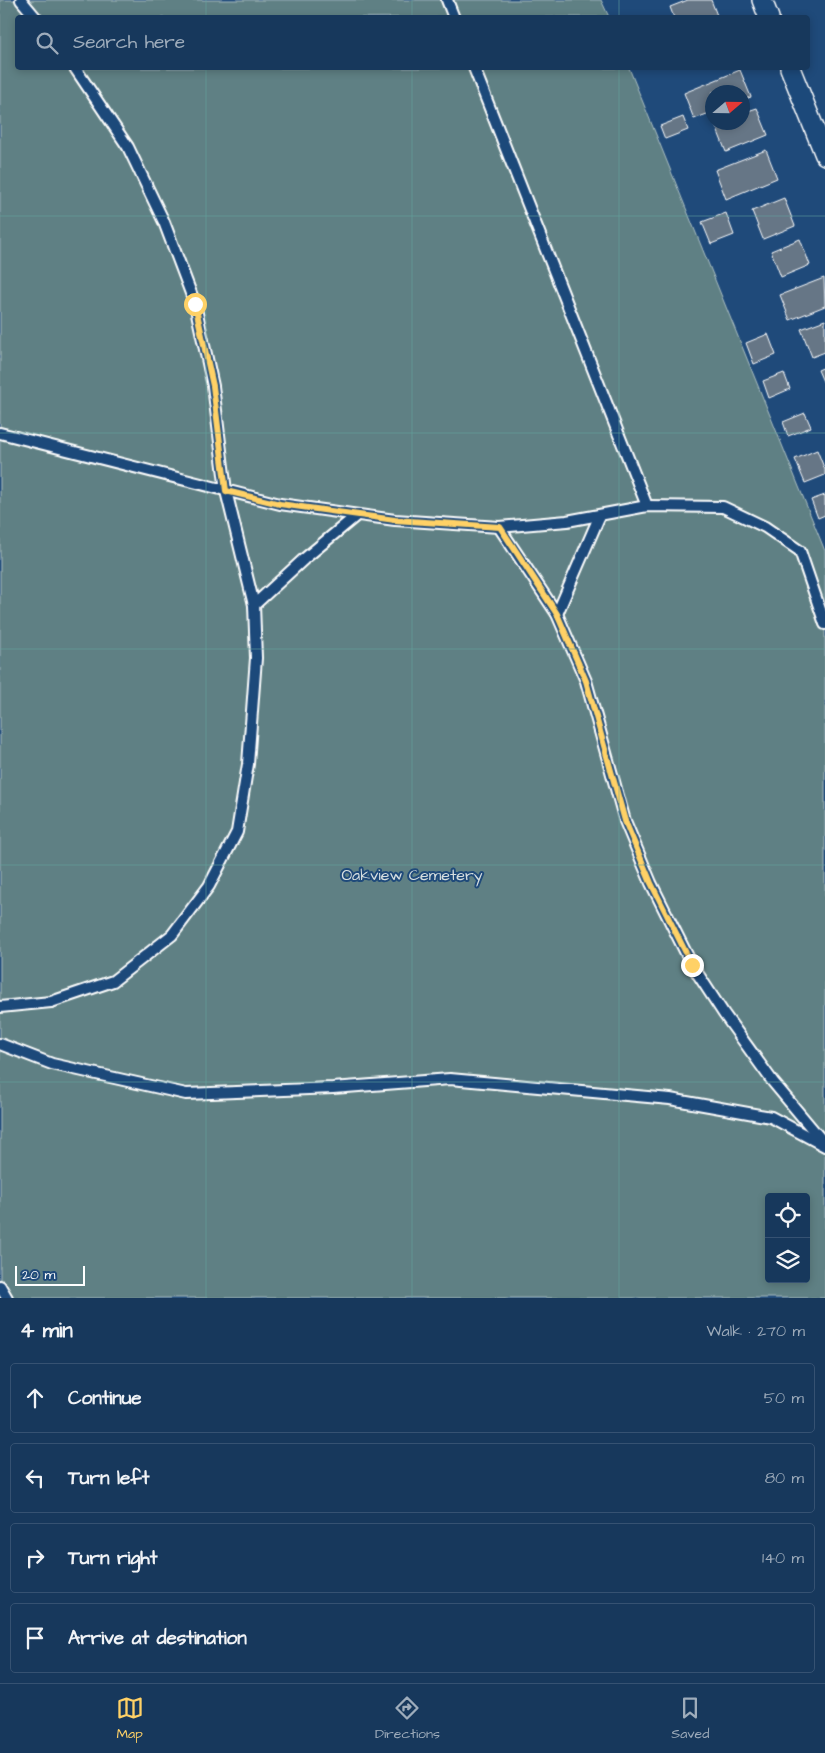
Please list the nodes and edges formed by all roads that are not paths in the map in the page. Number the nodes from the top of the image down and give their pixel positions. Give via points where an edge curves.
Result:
1 (21, 0) edge
2 (447, 0) edge
3 (762, 0) edge
4 (34, 15) edge
5 (453, 15) edge
6 (768, 15) edge
7 (76, 70) edge
8 (475, 70) edge
9 (791, 70) edge
10 (825, 155) edge
11 (0, 433) edge
12 (226, 491) junction
13 (647, 506) junction
14 (357, 515) junction
15 (600, 515) junction
16 (500, 527) junction
17 (254, 605) junction
18 (557, 614) junction
19 (825, 624) edge
20 (0, 1007) edge
21 (0, 1044) edge
22 (825, 1145) edge
23 (0, 1286) edge
24 (7, 1298) edge

1 - 4 lane
2 - 5 lane
3 - 6 street
7 - 12 lane via 128,148 164,222 195,304 213,386
8 - 13 lane
9 - 10 street
11 - 12 lane
12 - 14 lane via 280,504
12 - 17 lane
13 - 15 lane
13 - 19 lane via 722,507 765,528 800,551
14 - 16 lane
14 - 17 lane
15 - 16 lane
15 - 18 lane
16 - 18 lane
17 - 20 lane via 256,658 246,774 237,832 209,886 172,935 113,981 51,1002
18 - 22 lane via 586,681 625,821 651,883 692,965 773,1082
21 - 22 lane via 52,1064 186,1094 450,1079 670,1099 771,1117
23 - 24 lane

